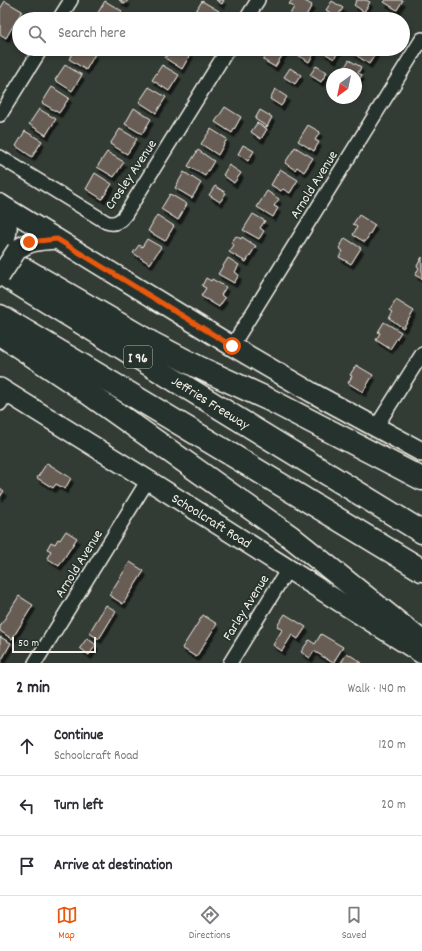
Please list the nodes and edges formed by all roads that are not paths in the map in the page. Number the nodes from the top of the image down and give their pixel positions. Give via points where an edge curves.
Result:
1 (71, 0) edge
2 (258, 0) edge
3 (63, 12) edge
4 (250, 12) edge
5 (422, 39) edge
6 (37, 56) edge
7 (224, 56) edge
8 (0, 115) edge
9 (0, 157) edge
10 (0, 204) edge
11 (57, 239) junction
12 (5, 250) edge
13 (0, 273) edge
14 (0, 276) edge
15 (0, 316) edge
16 (0, 334) edge
17 (232, 346) junction
18 (422, 354) edge
19 (2, 395) edge
20 (376, 427) junction
21 (422, 452) edge
22 (422, 478) edge
23 (148, 480) junction
24 (422, 532) edge
25 (288, 569) junction
26 (422, 570) edge
27 (422, 642) edge
28 (422, 654) edge
29 (35, 663) edge
30 (230, 663) edge

1 - 3 street
2 - 4 street
5 - 17 street, Arnold Avenue
6 - 8 street
7 - 9 street, Crosley Avenue via 120,221 111,224 106,222
10 - 11 main road
10 - 12 main road via 7,220
11 - 12 main road via 29,242
11 - 17 main road
12 - 14 main road, bridge
12 - 22 highway via 159,346
13 - 24 highway, Jeffries Freeway / I 96
15 - 26 highway, I 96
16 - 27 highway via 291,536
17 - 20 main road
18 - 20 street
19 - 23 main road, Schoolcraft Road
20 - 21 main road
23 - 25 main road, Schoolcraft Road
23 - 29 street, Arnold Avenue
25 - 28 main road, Schoolcraft Road
25 - 30 street, Farley Avenue

